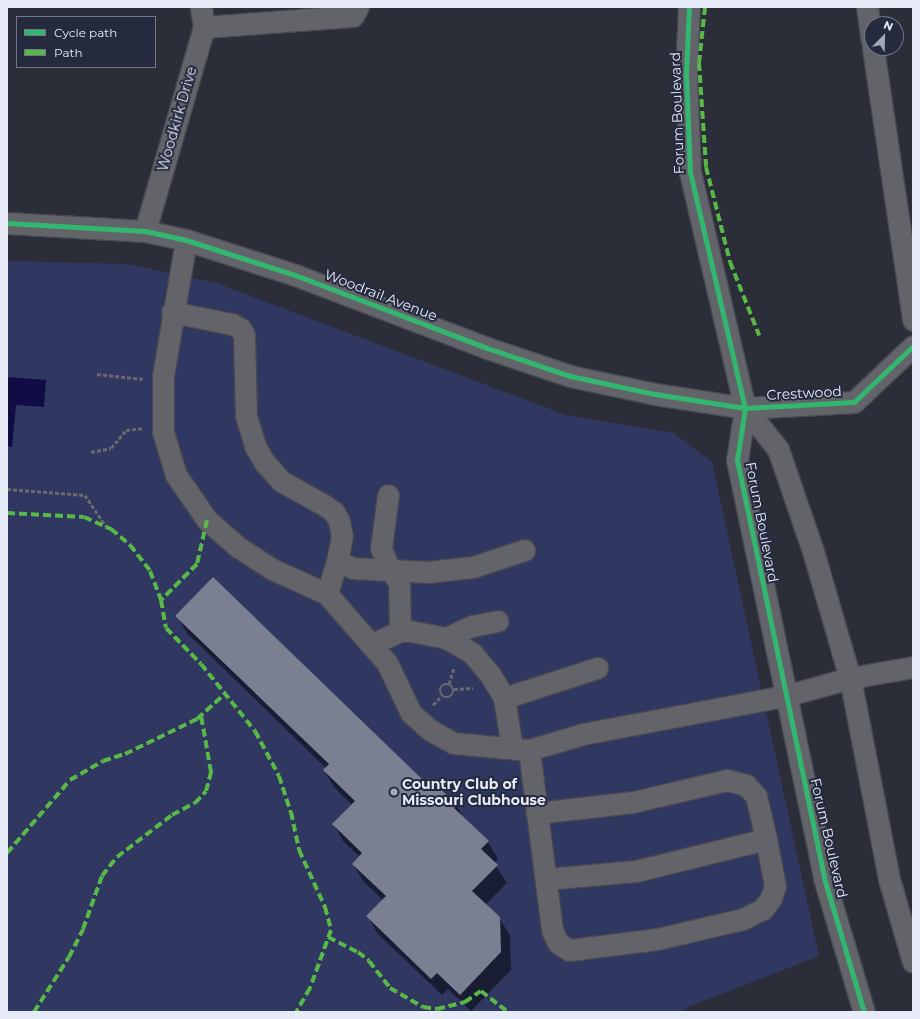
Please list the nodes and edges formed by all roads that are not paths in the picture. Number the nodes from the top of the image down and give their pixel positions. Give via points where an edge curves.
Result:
1 (358, 7) edge
2 (689, 7) edge
3 (202, 17) edge
4 (874, 56) edge
5 (7, 223) edge
6 (145, 231) junction
7 (186, 240) junction
8 (172, 312) junction
9 (913, 320) edge
10 (913, 346) edge
11 (745, 408) junction
12 (388, 495) dead end
13 (524, 550) dead end
14 (337, 561) junction
15 (389, 569) junction
16 (327, 594) junction
17 (498, 622) dead end
18 (400, 631) junction
19 (446, 638) junction
20 (372, 644) junction
21 (913, 667) edge
22 (597, 668) dead end
23 (850, 678) junction
24 (785, 696) junction
25 (504, 698) junction
26 (520, 749) junction
27 (537, 813) junction
28 (766, 838) junction
29 (546, 879) junction
30 (913, 962) edge
31 (864, 1012) edge

1 - 3 street via 353,16
2 - 11 street, Forum Boulevard via 686,74 690,172
3 - 6 street, Woodkirk Drive
4 - 9 street
5 - 6 street, Woodrail Avenue
6 - 7 street, Woodrail Avenue
7 - 8 street
7 - 11 street, Woodrail Avenue via 295,275 487,348 570,376 655,394
8 - 14 street via 232,324 241,329 245,343 246,416 255,446 265,463 282,481 334,512 342,536
8 - 16 street via 163,381 163,428 176,475 207,520 238,547 272,569
10 - 11 street, Crestwood via 854,402
11 - 23 street, Forum Boulevard via 779,451 813,551
11 - 24 street, Forum Boulevard via 737,460
12 - 15 street via 381,548
13 - 15 street via 474,567 427,572
14 - 15 street via 353,568
14 - 16 street
15 - 18 street via 399,582
16 - 20 street
17 - 19 street via 472,626
18 - 19 street
18 - 20 street
19 - 25 street via 472,654 491,676
20 - 26 street via 387,663 411,713 430,730 453,743
21 - 23 street
22 - 25 street
23 - 24 street
23 - 30 street, Forum Boulevard via 889,879
24 - 26 street via 583,734
24 - 31 street, Forum Boulevard via 824,878
25 - 26 street
26 - 27 street
27 - 28 street via 633,802 727,780 746,785 756,796
27 - 29 street
28 - 29 street via 636,871
28 - 29 street via 775,886 763,909 743,919 657,939 569,950 558,943 552,930

